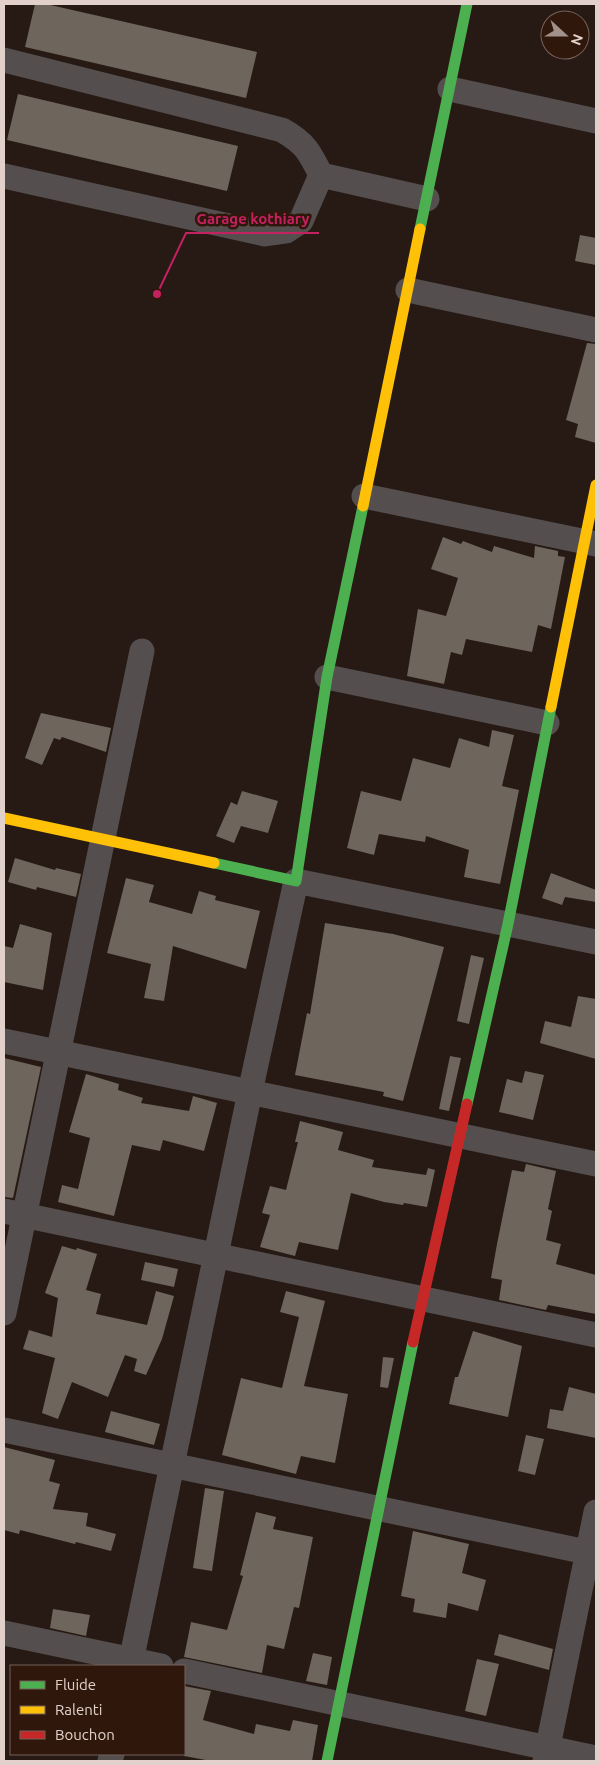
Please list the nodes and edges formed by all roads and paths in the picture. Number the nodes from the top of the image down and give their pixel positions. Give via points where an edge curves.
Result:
1 (468, 4) edge
2 (4, 60) edge
3 (450, 89) junction
4 (596, 121) edge
5 (321, 175) junction
6 (4, 176) edge
7 (427, 199) junction
8 (408, 290) junction
9 (596, 330) edge
10 (596, 485) edge
11 (364, 496) junction
12 (590, 543) edge
13 (142, 651) dead end
14 (327, 678) junction
15 (547, 723) junction
16 (4, 818) edge
17 (103, 839) junction
18 (296, 881) junction
19 (508, 924) junction
20 (596, 942) edge
21 (4, 1041) edge
22 (58, 1052) junction
23 (250, 1092) junction
24 (459, 1135) junction
25 (596, 1164) edge
26 (14, 1213) edge
27 (216, 1255) junction
28 (422, 1298) junction
29 (4, 1313) edge
30 (596, 1335) edge
31 (4, 1430) edge
32 (172, 1465) junction
33 (379, 1508) junction
34 (596, 1512) edge
35 (592, 1553) edge
36 (4, 1633) edge
37 (131, 1663) edge
38 (151, 1665) edge
39 (185, 1671) edge
40 (339, 1704) junction
41 (546, 1755) edge
42 (596, 1758) edge
43 (327, 1761) edge

1 - 3 street
2 - 5 street via 282,130 297,138 310,152
3 - 4 street
3 - 7 street
5 - 6 street via 301,220 286,231 265,234
5 - 7 street
7 - 8 street
8 - 9 street
8 - 11 street
10 - 12 street
11 - 12 street
11 - 14 street
12 - 15 street
13 - 17 street
14 - 15 street
14 - 18 street
15 - 19 street
16 - 17 street
17 - 18 street
17 - 22 street
18 - 19 street
18 - 23 street
19 - 20 street
19 - 24 street
21 - 22 street
22 - 23 street
22 - 26 street
23 - 24 street
23 - 27 street
24 - 25 street
24 - 28 street
26 - 27 street
26 - 29 street
27 - 28 street
27 - 32 street
28 - 30 street
28 - 33 street
31 - 32 street
32 - 33 street
32 - 37 street
33 - 35 street
33 - 40 street
34 - 35 street
35 - 41 street
36 - 37 street
37 - 38 street
39 - 40 street
40 - 41 street
40 - 43 street
41 - 42 street

